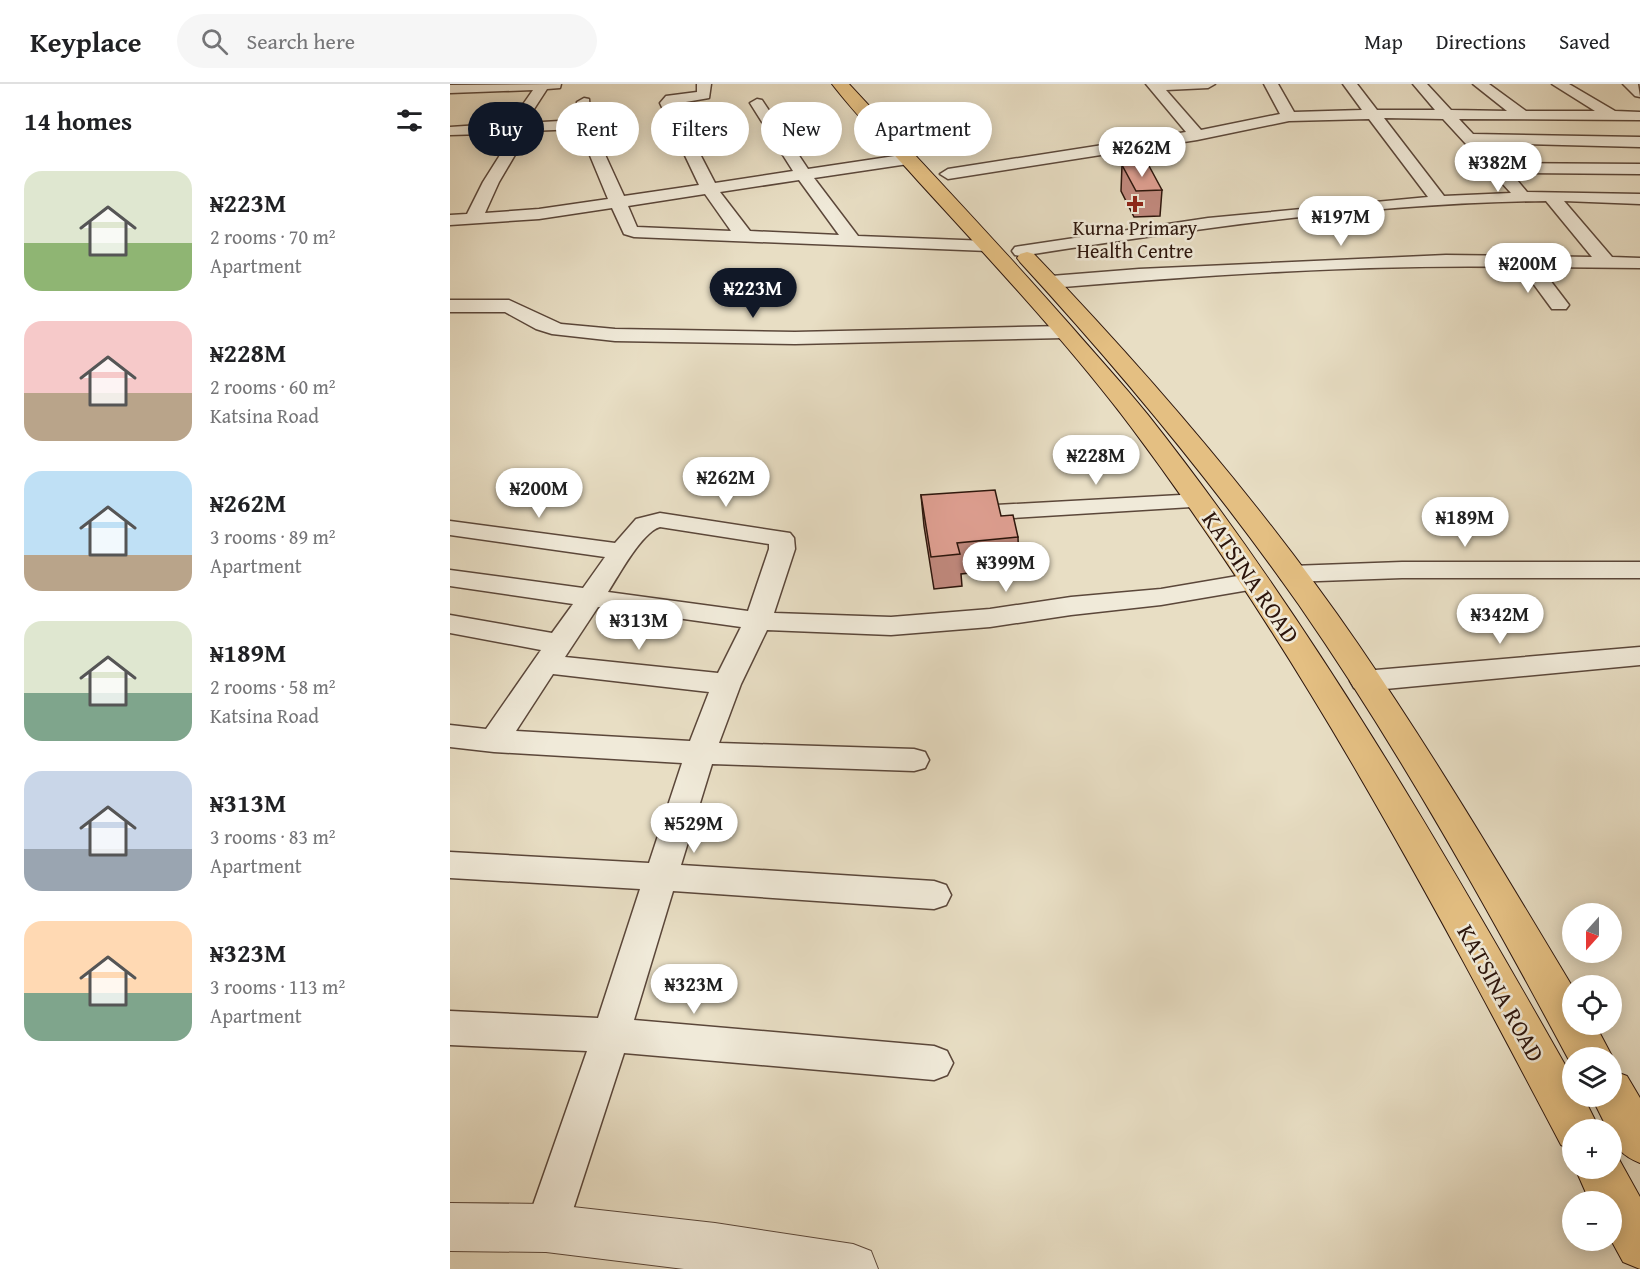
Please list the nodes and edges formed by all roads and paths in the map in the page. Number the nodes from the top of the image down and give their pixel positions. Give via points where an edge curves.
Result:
1 (563, 84) edge
2 (704, 84) edge
3 (840, 84) edge
4 (862, 84) edge
5 (1206, 84) edge
6 (1271, 84) edge
7 (1350, 84) edge
8 (1420, 84) edge
9 (1480, 84) edge
10 (1559, 84) edge
11 (1630, 84) edge
12 (543, 85) edge
13 (1155, 85) edge
14 (478, 86) edge
15 (450, 89) edge
16 (1640, 93) edge
17 (531, 102) edge
18 (757, 103) dead end
19 (1372, 114) junction
20 (1444, 114) junction
21 (1521, 115) junction
22 (1614, 116) junction
23 (1640, 116) edge
24 (1289, 117) junction
25 (468, 129) edge
26 (450, 130) edge
27 (1640, 132) edge
28 (1197, 135) junction
29 (1469, 138) junction
30 (1640, 142) edge
31 (507, 156) edge
32 (598, 156) edge
33 (908, 159) junction
34 (1500, 168) junction
35 (1640, 169) edge
36 (803, 174) junction
37 (948, 174) junction
38 (709, 188) junction
39 (1523, 197) junction
40 (1551, 197) junction
41 (1640, 199) edge
42 (1440, 202) junction
43 (618, 203) junction
44 (472, 219) junction
45 (450, 220) edge
46 (745, 237) junction
47 (853, 241) junction
48 (988, 246) junction
49 (1021, 251) junction
50 (1526, 261) junction
51 (1608, 264) junction
52 (1637, 267) edge
53 (1051, 282) junction
54 (1559, 305) dead end
55 (450, 306) edge
56 (1064, 332) junction
57 (1200, 501) junction
58 (996, 512) edge
59 (450, 528) edge
60 (621, 552) junction
61 (1640, 570) edge
62 (1291, 574) junction
63 (450, 578) edge
64 (1255, 581) junction
65 (591, 597) junction
66 (758, 621) junction
67 (450, 624) edge
68 (553, 654) junction
69 (1640, 656) edge
70 (1364, 681) junction
71 (728, 684) junction
72 (450, 736) edge
73 (494, 741) junction
74 (700, 753) junction
75 (914, 760) dead end
76 (450, 866) edge
77 (661, 879) junction
78 (934, 895) dead end
79 (1562, 1007) edge
80 (450, 1028) edge
81 (611, 1035) junction
82 (934, 1063) dead end
83 (1620, 1107) edge
84 (1571, 1119) edge
85 (1640, 1141) edge
86 (1604, 1179) edge
87 (450, 1227) edge
88 (546, 1228) junction
89 (1640, 1245) edge
90 (714, 1259) edge
91 (853, 1269) edge

1 - 12 street
2 - 38 street via 704,94 667,103
3 - 33 highway, KATSINA ROAD
4 - 37 highway, KATSINA ROAD
5 - 13 street
6 - 24 street
7 - 19 street
8 - 20 street
9 - 21 street
10 - 22 street
11 - 16 street
12 - 14 street
12 - 17 street
13 - 28 street
14 - 15 street
18 - 36 street
19 - 20 street
19 - 24 street
19 - 42 street
20 - 21 street
20 - 29 street
21 - 22 street
22 - 23 street
22 - 27 street
24 - 28 street
25 - 26 street
28 - 37 street
29 - 30 street
29 - 34 street
31 - 44 street
32 - 43 street
33 - 36 street
33 - 48 highway, KATSINA ROAD
34 - 35 street
34 - 39 street
36 - 38 street
36 - 47 street
37 - 49 highway, KATSINA ROAD
38 - 43 street
38 - 46 street
39 - 40 street
39 - 42 street
40 - 41 street
40 - 51 street
42 - 49 street via 1124,234
43 - 44 street
43 - 46 street via 634,232
44 - 45 street
46 - 47 street
47 - 48 street
48 - 56 highway, KATSINA ROAD
49 - 53 highway, KATSINA ROAD
50 - 51 street
50 - 53 street via 1434,261
50 - 54 street
51 - 52 street
53 - 62 highway, KATSINA ROAD via 1166,411
55 - 56 street via 509,306 559,330 615,335 795,338
56 - 57 highway, KATSINA ROAD via 1139,420
57 - 58 street
57 - 64 highway, KATSINA ROAD
59 - 60 street
60 - 65 street
60 - 66 street via 645,524 660,520 781,538 782,549
61 - 62 street
62 - 70 highway, KATSINA ROAD
63 - 65 street
64 - 66 street via 1161,597 891,626
64 - 84 highway, KATSINA ROAD via 1392,799
65 - 66 street
65 - 68 street
66 - 71 street
67 - 68 street
68 - 71 street
68 - 73 street
69 - 70 street
70 - 79 highway, KATSINA ROAD
71 - 74 street
72 - 73 street
73 - 74 street
74 - 75 street
74 - 77 street
76 - 77 street
77 - 78 street
77 - 81 street
80 - 81 street
81 - 82 street
81 - 88 street
83 - 85 highway
86 - 89 highway
87 - 88 street
88 - 90 street
90 - 91 street

